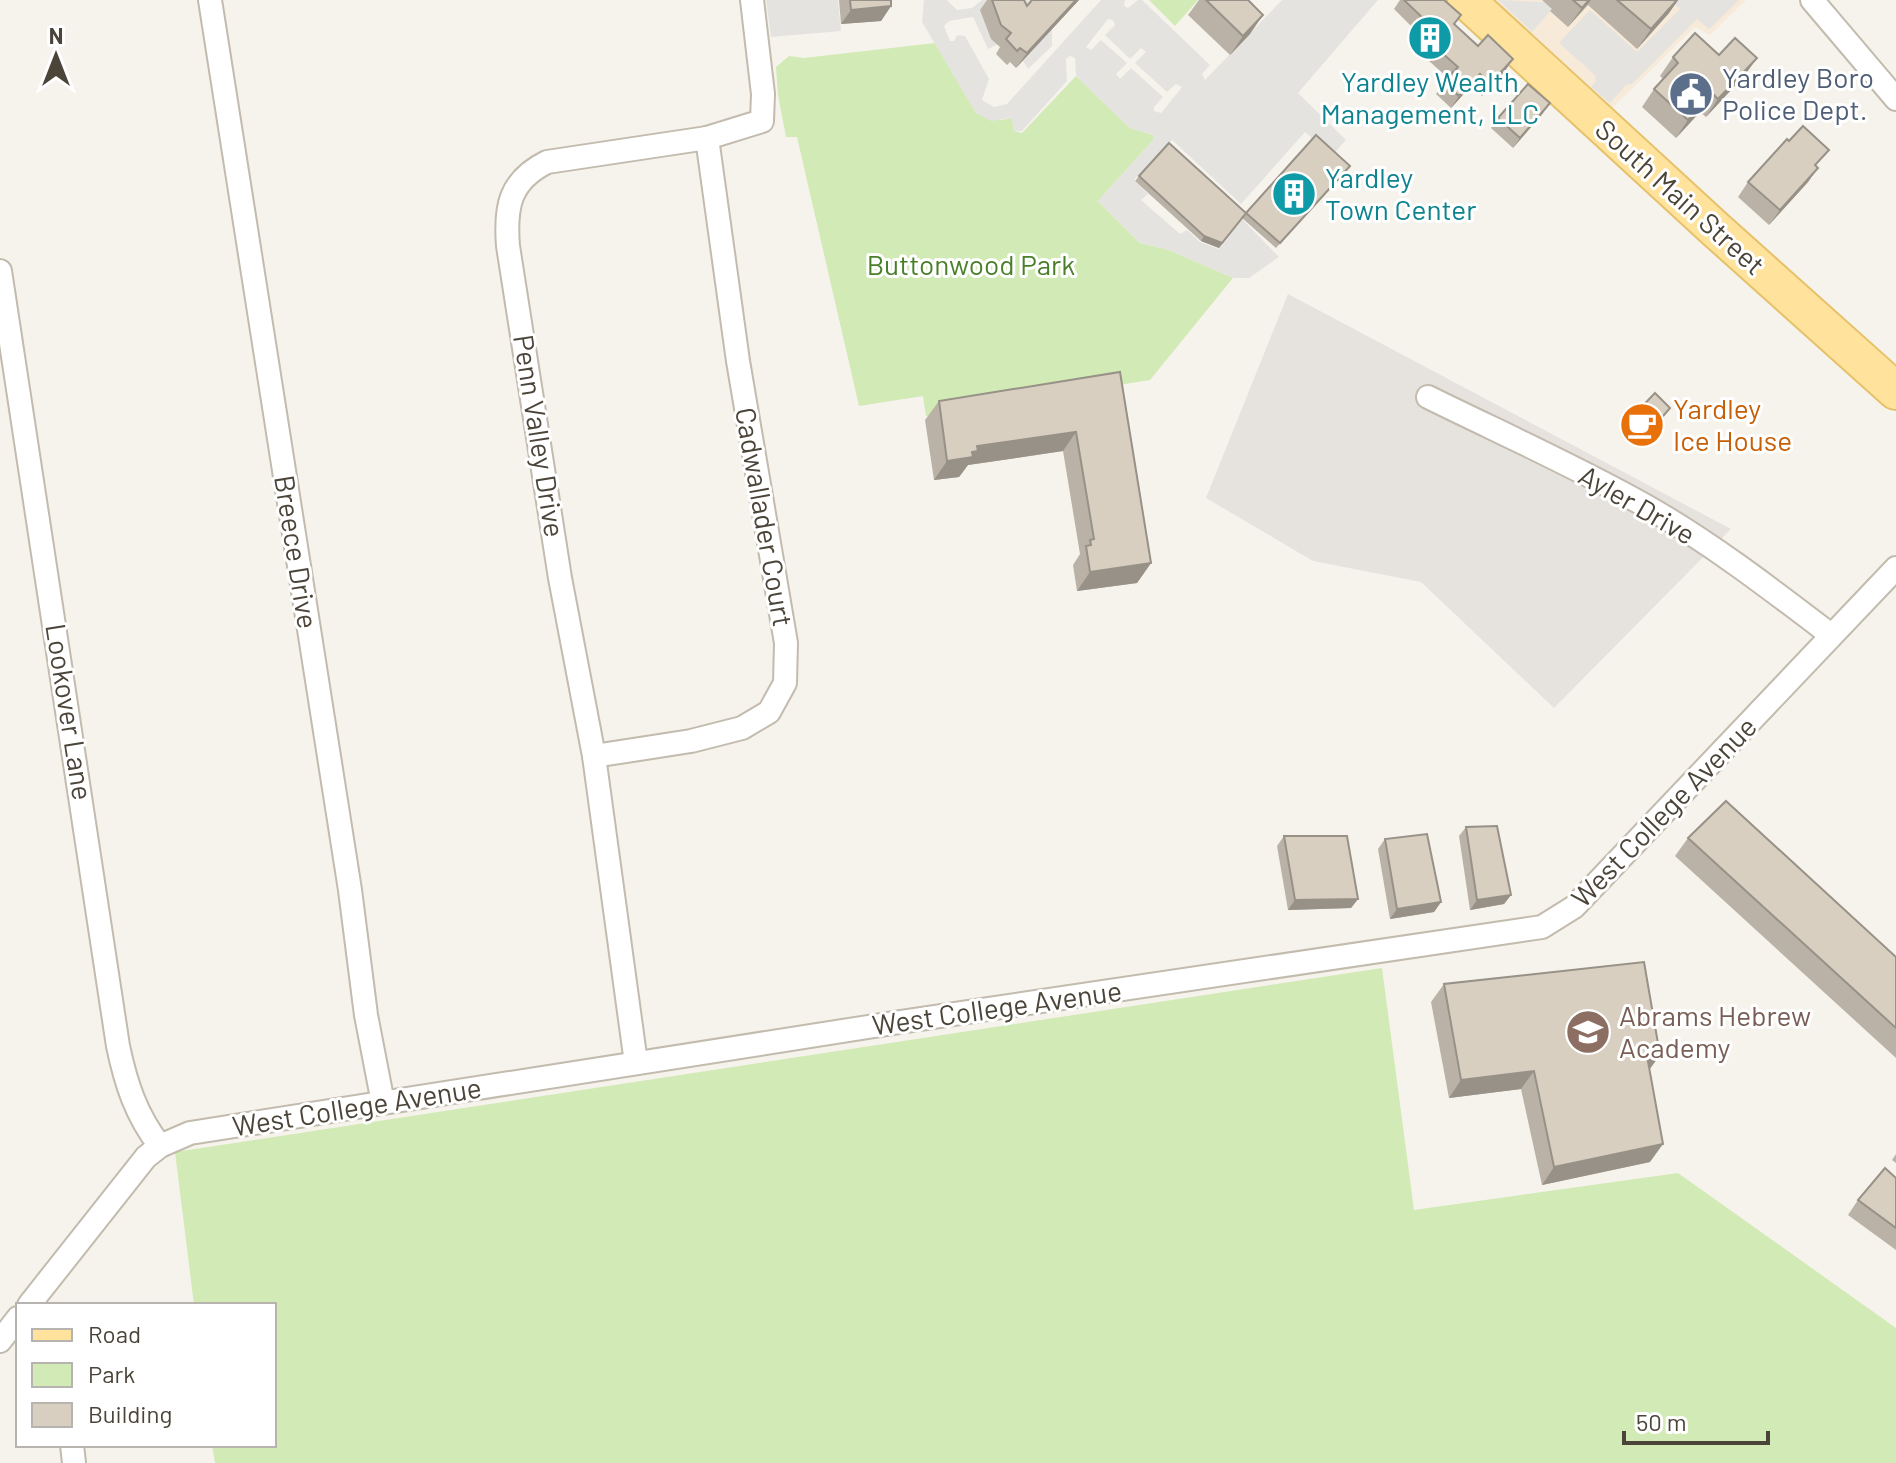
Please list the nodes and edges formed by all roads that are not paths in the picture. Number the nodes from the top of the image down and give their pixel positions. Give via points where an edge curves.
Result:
1 (210, 0) edge
2 (752, 0) edge
3 (1466, 0) edge
4 (1812, 0) edge
5 (1896, 99) edge
6 (707, 138) junction
7 (0, 271) edge
8 (1896, 391) edge
9 (1428, 397) dead end
10 (1896, 568) edge
11 (1831, 635) junction
12 (594, 756) junction
13 (636, 1063) junction
14 (383, 1103) junction
15 (160, 1146) junction
16 (35, 1302) edge
17 (16, 1321) edge
18 (0, 1341) edge

1 - 14 street, Breece Drive
2 - 6 street, Penn Valley Drive via 762,121
3 - 8 main road, South Main Street
4 - 5 street
6 - 12 street, Cadwallader Court via 786,643 785,683 769,712 742,728
6 - 12 street, Penn Valley Drive via 547,162 516,188 506,219 560,578
7 - 15 street, Lookover Lane via 118,1046 133,1104
9 - 11 street, Ayler Drive via 1649,508
10 - 11 street, West College Avenue
11 - 13 street, West College Avenue via 1574,907 1542,927
12 - 13 street, Penn Valley Drive
13 - 14 street, West College Avenue
14 - 15 street, West College Avenue via 190,1133
15 - 16 street, West College Avenue via 108,1202
17 - 18 street

